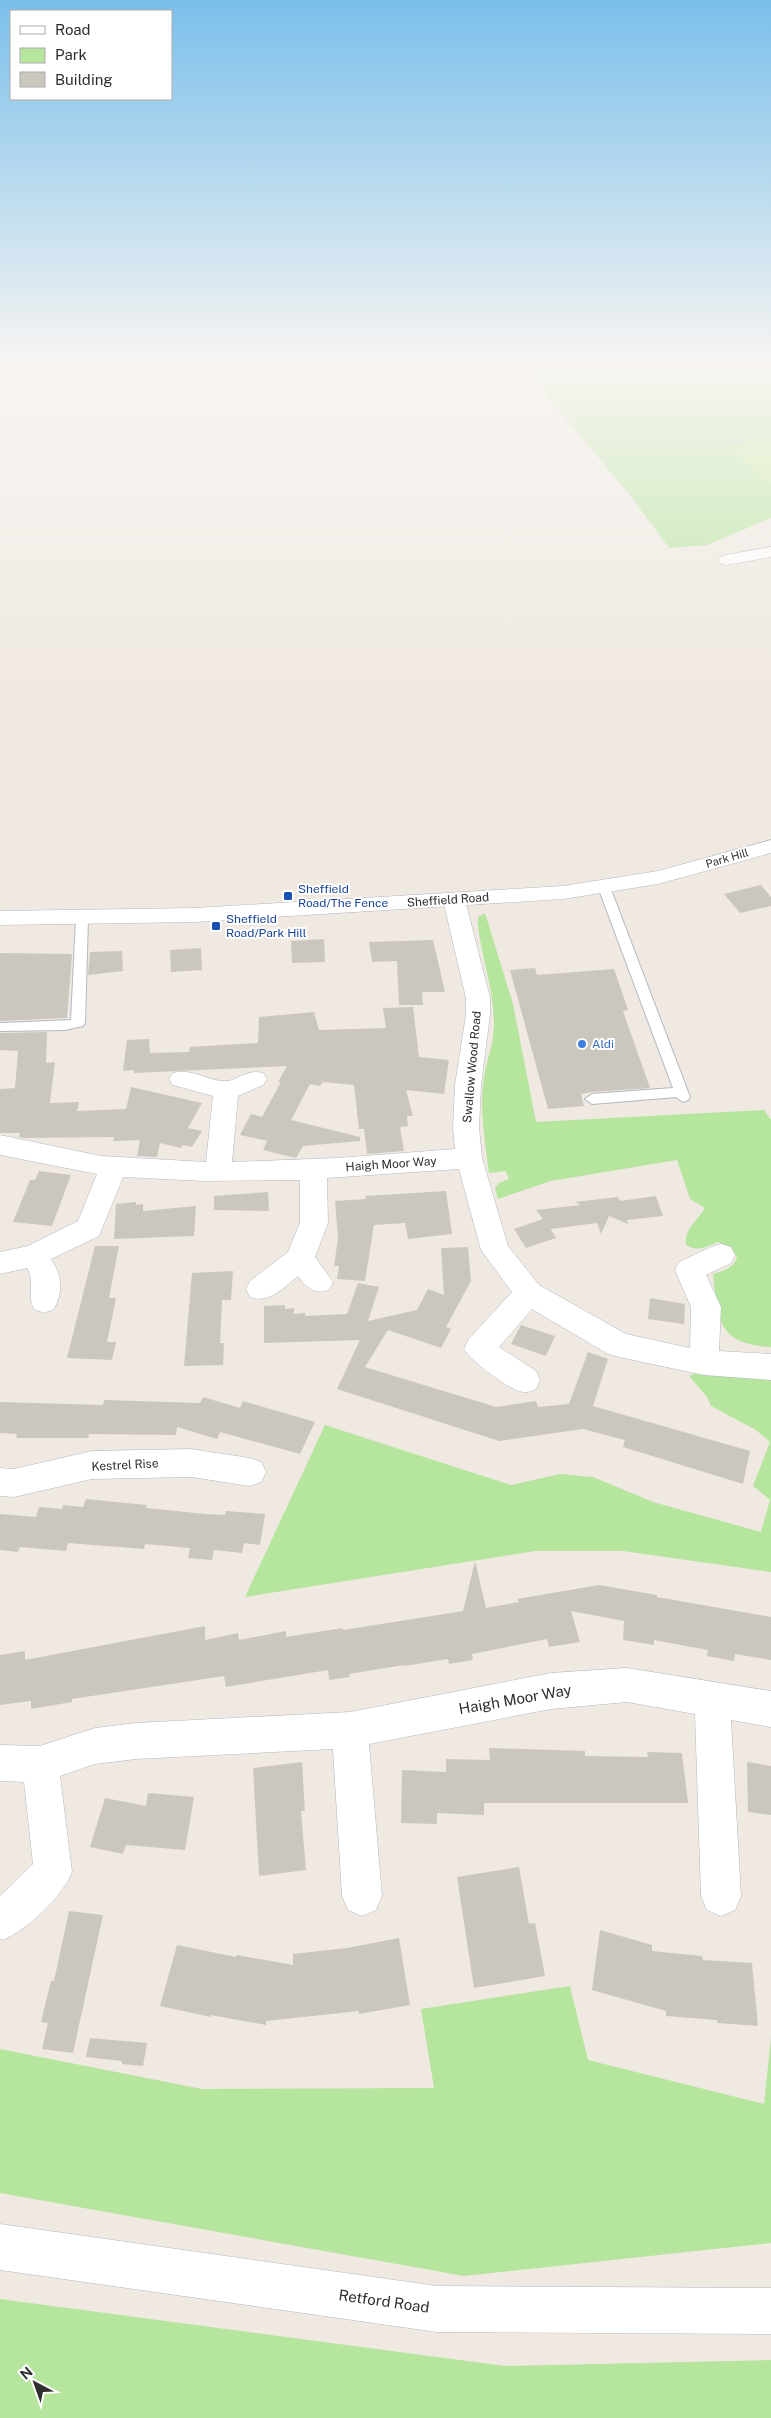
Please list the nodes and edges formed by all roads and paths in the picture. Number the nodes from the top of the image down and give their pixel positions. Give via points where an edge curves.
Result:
1 (771, 552) edge
2 (726, 560) dead end
3 (771, 846) edge
4 (684, 871) joint
5 (604, 887) junction
6 (454, 900) junction
7 (0, 918) edge
8 (82, 919) junction
9 (3, 1027) dead end
10 (182, 1079) dead end
11 (254, 1079) dead end
12 (226, 1091) junction
13 (592, 1098) dead end
14 (0, 1145) edge
15 (469, 1158) junction
16 (114, 1167) junction
17 (313, 1170) junction
18 (218, 1171) junction
19 (34, 1255) junction
20 (720, 1255) dead end
21 (300, 1259) junction
22 (0, 1263) edge
23 (319, 1282) dead end
24 (260, 1289) dead end
25 (529, 1293) junction
26 (44, 1301) dead end
27 (704, 1363) junction
28 (771, 1367) edge
29 (525, 1380) dead end
30 (250, 1472) dead end
31 (0, 1482) edge
32 (712, 1699) junction
33 (771, 1709) edge
34 (350, 1730) junction
35 (0, 1763) edge
36 (40, 1764) junction
37 (362, 1896) dead end
38 (721, 1896) dead end
39 (3, 1920) dead end
40 (0, 2247) edge
41 (771, 2311) edge

1 - 2 street
3 - 4 street, Park Hill
4 - 5 street, Sheffield Road
5 - 6 street, Sheffield Road
5 - 13 lane via 682,1095
6 - 8 street, Sheffield Road via 215,915
6 - 15 street, Swallow Wood Road via 478,998 468,1085 466,1128
7 - 8 street, Sheffield Road
8 - 9 lane via 78,1023
10 - 12 street
11 - 12 street
12 - 18 street
14 - 16 street, Haigh Moor Way
15 - 17 street, Haigh Moor Way
15 - 25 street, Swallow Wood Road via 496,1250
16 - 18 street, Haigh Moor Way
16 - 19 street via 89,1228
17 - 18 street, Haigh Moor Way
17 - 21 street via 314,1222
19 - 22 street
19 - 26 street via 47,1276
20 - 27 street via 689,1270 706,1307
21 - 23 street
21 - 24 street
25 - 27 street, Swallow Wood Road via 619,1345
25 - 29 street via 479,1349
27 - 28 street, Swallow Wood Road
30 - 31 street, Kestrel Rise via 191,1463 92,1465 14,1483
32 - 33 street, Haigh Moor Way
32 - 34 street, Haigh Moor Way via 627,1685 551,1691
32 - 38 street
34 - 36 street, Haigh Moor Way via 128,1742 95,1746
34 - 37 street
35 - 36 street, Haigh Moor Way
36 - 39 street via 53,1872
40 - 41 street, Retford Road via 437,2309

